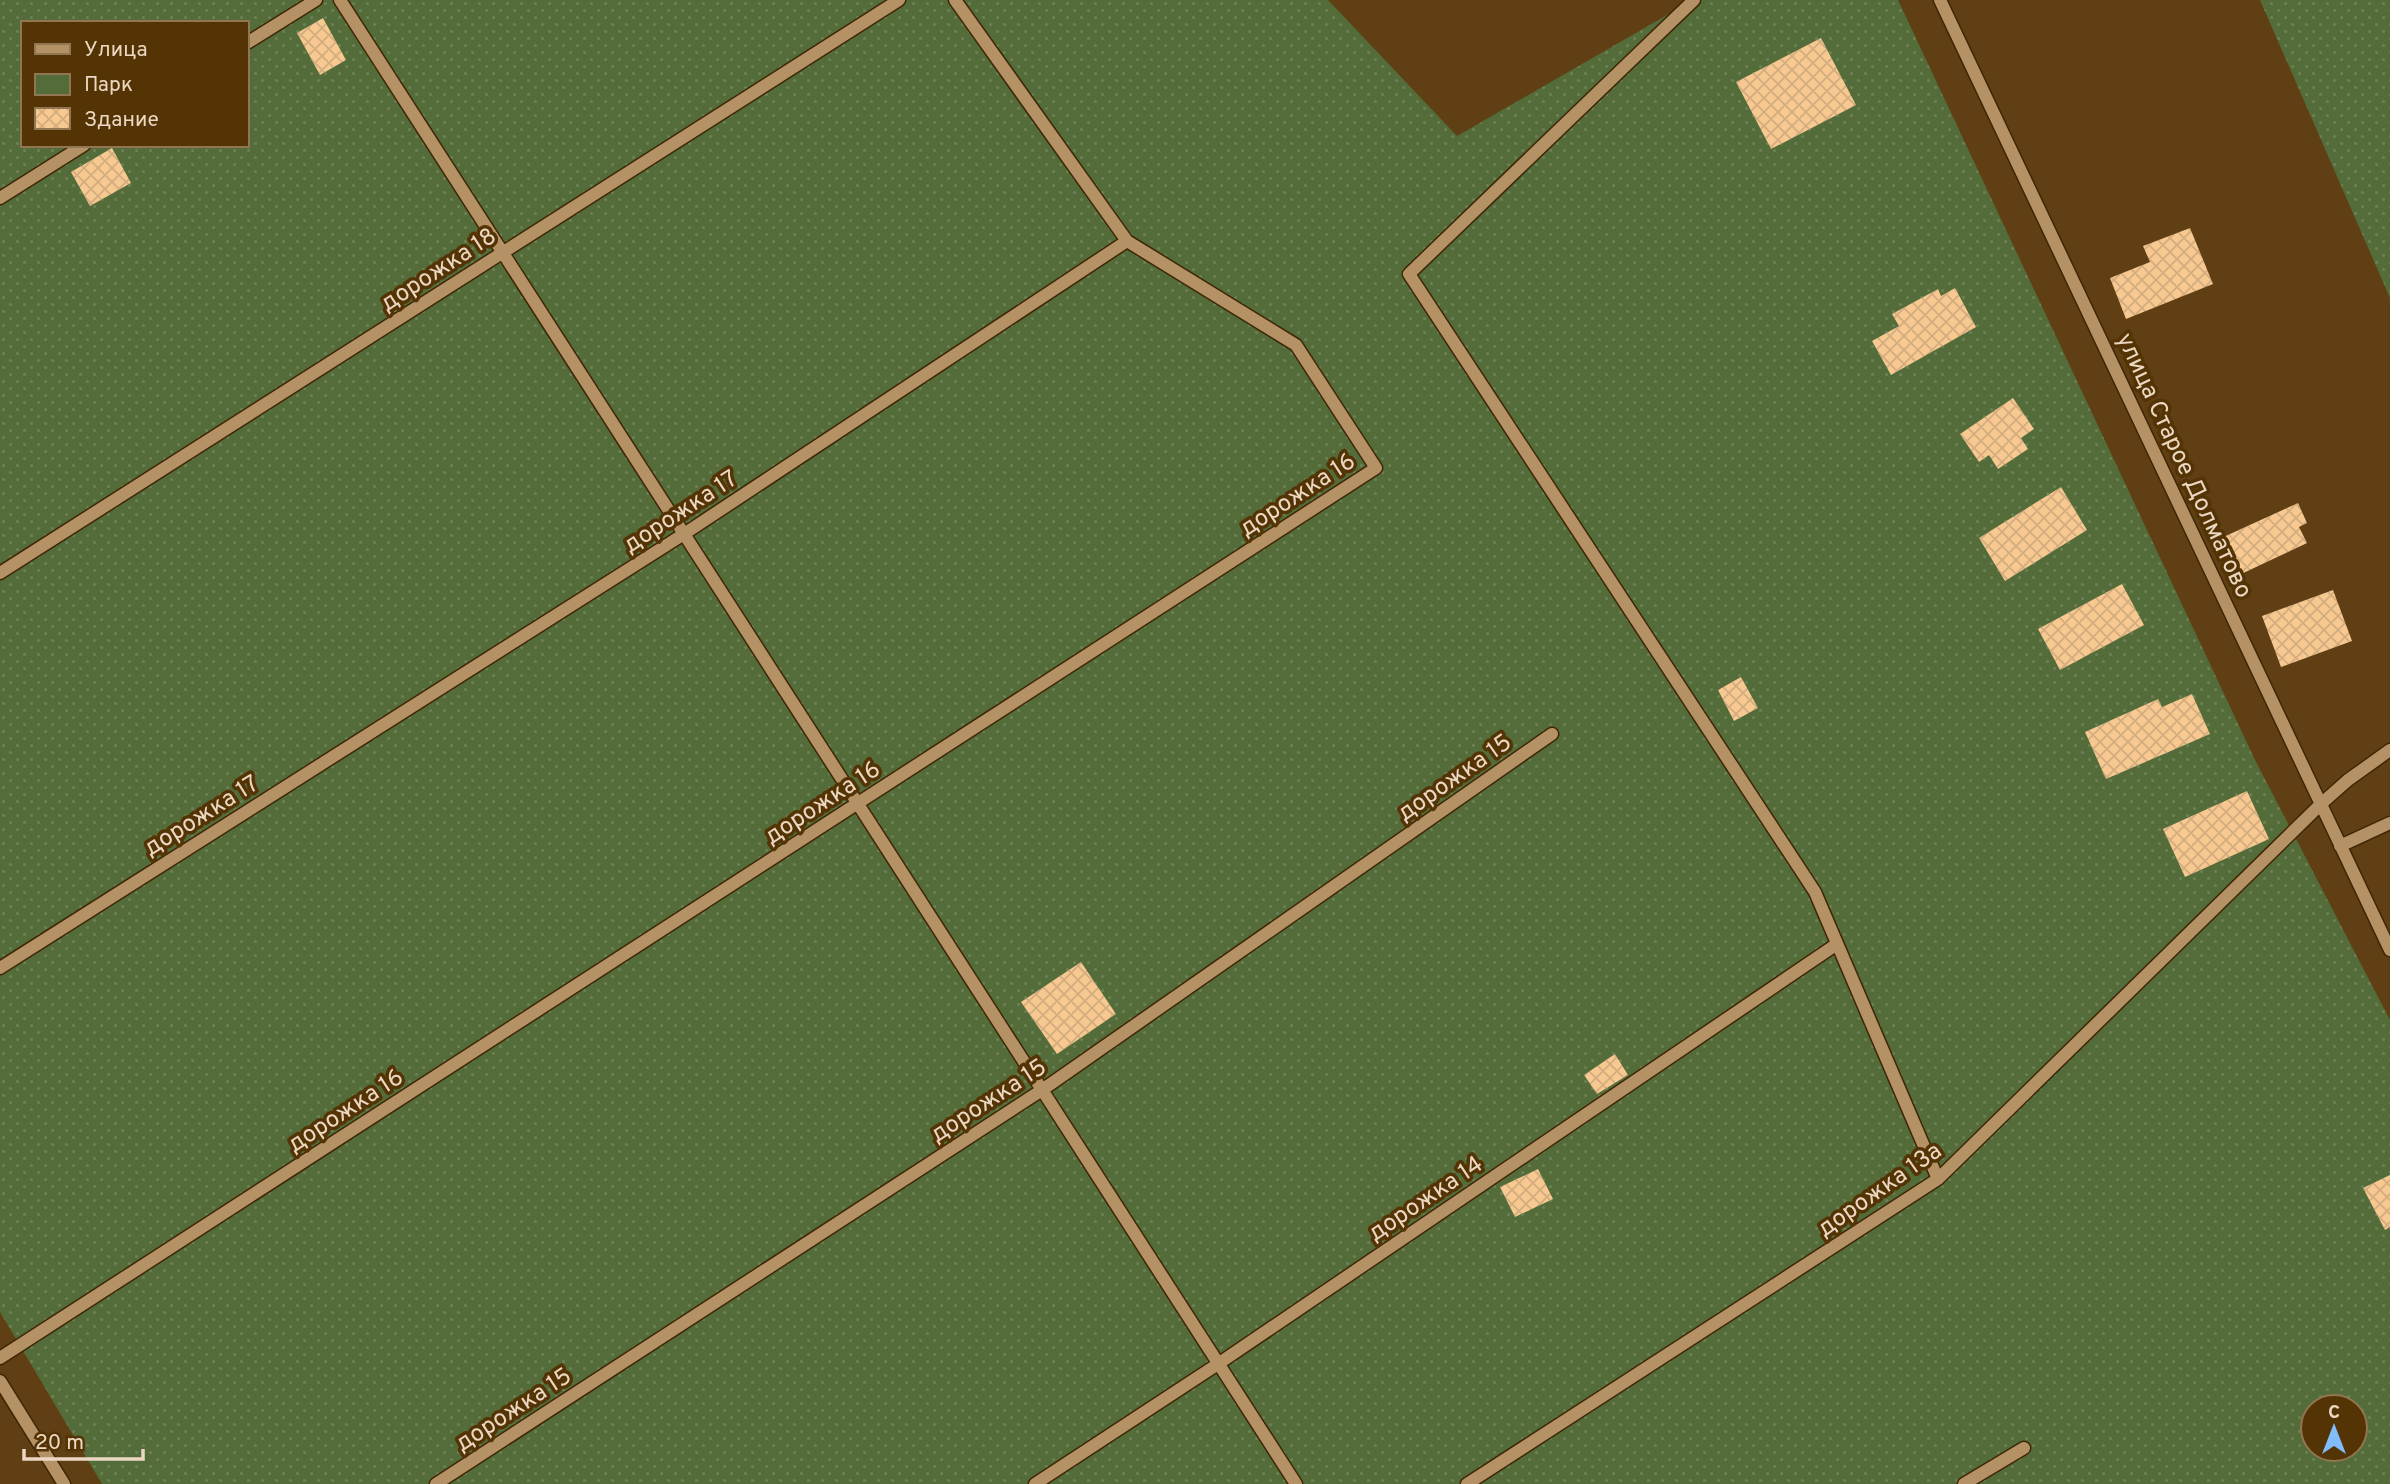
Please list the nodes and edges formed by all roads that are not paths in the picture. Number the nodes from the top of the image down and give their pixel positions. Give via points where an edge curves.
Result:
1 (316, 0) edge
2 (340, 0) edge
3 (899, 0) edge
4 (955, 0) edge
5 (1694, 0) edge
6 (1940, 0) edge
7 (248, 42) edge
8 (81, 147) edge
9 (0, 198) edge
10 (1127, 241) junction
11 (503, 253) junction
12 (684, 534) junction
13 (0, 573) edge
14 (1552, 734) dead end
15 (2390, 750) edge
16 (2322, 803) junction
17 (858, 804) junction
18 (2390, 823) edge
19 (2340, 846) junction
20 (1837, 944) junction
21 (2390, 950) edge
22 (0, 968) edge
23 (1042, 1090) junction
24 (1938, 1179) junction
25 (0, 1358) edge
26 (1218, 1364) junction
27 (0, 1381) edge
28 (2024, 1448) dead end
29 (64, 1484) edge
30 (436, 1484) edge
31 (1035, 1484) edge
32 (1296, 1484) edge
33 (1467, 1484) edge
34 (1964, 1484) edge

1 - 7 street
2 - 11 street
3 - 11 street, дорожка 18
4 - 10 street
5 - 20 street via 1409,274 1815,892
6 - 16 street, улица Старое Долматово
8 - 9 street
10 - 12 street, дорожка 17
10 - 17 street, дорожка 16 via 1296,345 1376,468
11 - 12 street
11 - 13 street, дорожка 18
12 - 17 street
12 - 22 street, дорожка 17
14 - 23 street, дорожка 15
15 - 16 street, дорожка 13а
16 - 19 street, улица Старое Долматово
16 - 24 street, дорожка 13а
17 - 23 street
17 - 25 street, дорожка 16
18 - 19 street
19 - 21 street, улица Старое Долматово
20 - 24 street
20 - 26 street, дорожка 14
23 - 26 street
23 - 30 street, дорожка 15
24 - 33 street, дорожка 13а
26 - 31 street, дорожка 14
26 - 32 street
27 - 29 street
28 - 34 street

